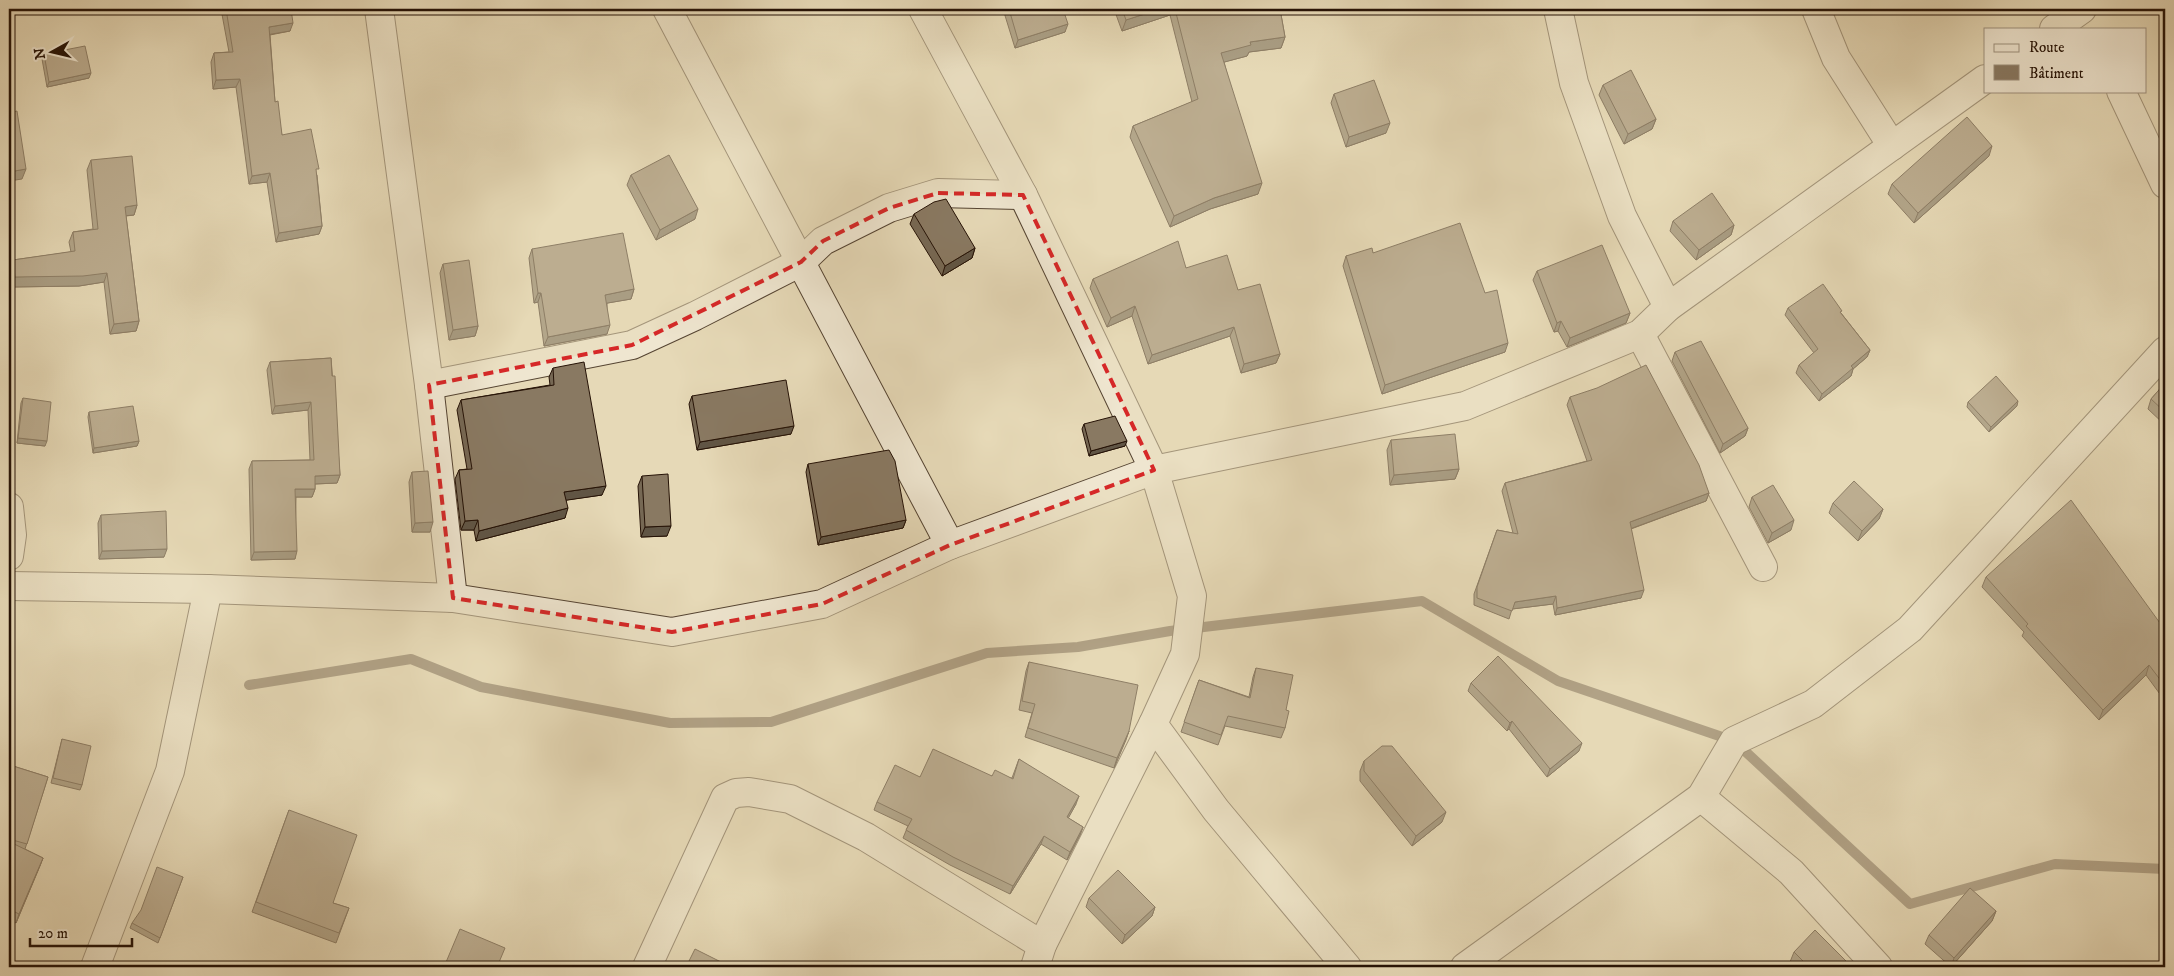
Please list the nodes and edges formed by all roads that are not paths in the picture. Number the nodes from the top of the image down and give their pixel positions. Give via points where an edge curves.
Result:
1 (379, 9) edge
2 (667, 9) edge
3 (923, 9) edge
4 (1558, 9) edge
5 (1816, 9) edge
6 (2081, 9) edge
7 (2055, 28) edge
8 (2090, 28) edge
9 (1984, 80) edge
10 (2121, 92) edge
11 (1892, 146) junction
12 (2165, 184) edge
13 (1023, 195) junction
14 (800, 262) junction
15 (1668, 307) junction
16 (1640, 334) junction
17 (2165, 351) edge
18 (428, 385) junction
19 (1154, 470) junction
20 (9, 507) edge
21 (950, 545) junction
22 (9, 556) edge
23 (1763, 567) dead end
24 (9, 586) edge
25 (208, 589) junction
26 (453, 598) junction
27 (1153, 724) junction
28 (1701, 797) junction
29 (1038, 956) edge
30 (95, 967) edge
31 (647, 967) edge
32 (1347, 967) edge
33 (1465, 967) edge
34 (1878, 967) edge

1 - 18 street
2 - 14 street
3 - 13 street
4 - 15 street via 1574,82 1622,216
5 - 11 street via 1836,58
6 - 7 street
6 - 8 street
9 - 11 street
10 - 12 street
11 - 15 street
13 - 14 street via 938,193 889,208 823,241
13 - 19 street
14 - 18 street via 632,345
14 - 21 street
15 - 16 street
16 - 19 street via 1465,406
16 - 23 street
17 - 28 street via 1910,629 1813,704 1734,741
18 - 26 street
19 - 21 street
19 - 27 street via 1192,596 1185,654
20 - 22 street via 12,536
21 - 26 street via 822,604 672,632
24 - 25 street
25 - 26 street
25 - 30 street via 170,771
27 - 29 street
27 - 32 street via 1216,810
28 - 33 street
28 - 34 street via 1791,872
29 - 31 street via 866,837 790,799 749,792 725,798

